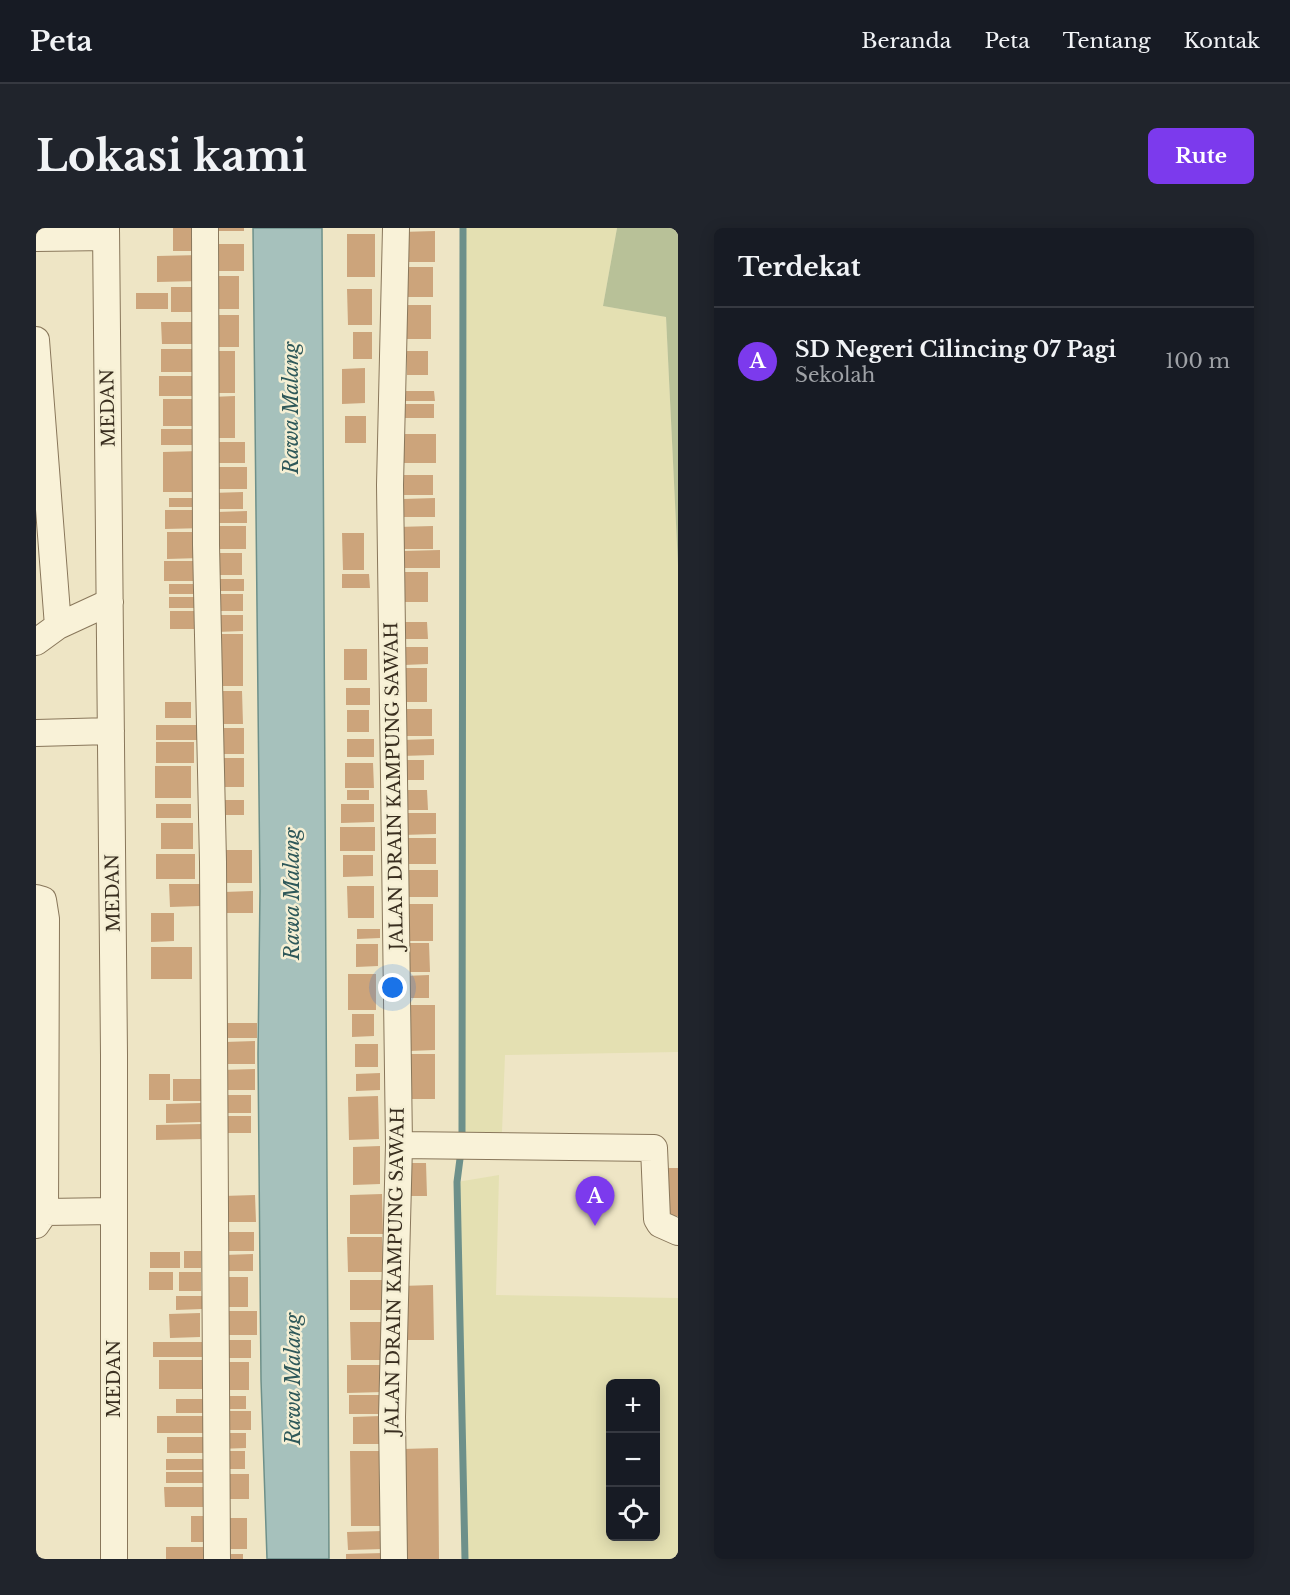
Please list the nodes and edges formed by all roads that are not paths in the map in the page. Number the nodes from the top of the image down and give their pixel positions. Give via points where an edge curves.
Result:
1 (37, 228) edge
2 (205, 228) edge
3 (396, 228) edge
4 (106, 232) edge
5 (36, 238) edge
6 (36, 252) edge
7 (36, 340) edge
8 (110, 602) junction
9 (58, 626) junction
10 (36, 642) edge
11 (111, 731) junction
12 (36, 733) edge
13 (36, 898) edge
14 (411, 1146) junction
15 (114, 1211) junction
16 (40, 1218) edge
17 (678, 1232) edge
18 (114, 1559) edge
19 (216, 1559) edge
20 (394, 1559) edge

1 - 5 street
2 - 19 street via 206,533 214,897
3 - 14 street, JALAN DRAIN KAMPUNG SAWAH via 390,484
4 - 5 street
4 - 8 street, MEDAN
5 - 6 street
7 - 9 street
8 - 9 street
8 - 11 street, MEDAN
9 - 10 street
11 - 12 street
11 - 15 street, MEDAN
13 - 16 street via 43,900 46,919
14 - 17 street via 654,1148 657,1219
14 - 20 street, JALAN DRAIN KAMPUNG SAWAH via 392,1417
15 - 16 street
15 - 18 street, MEDAN

